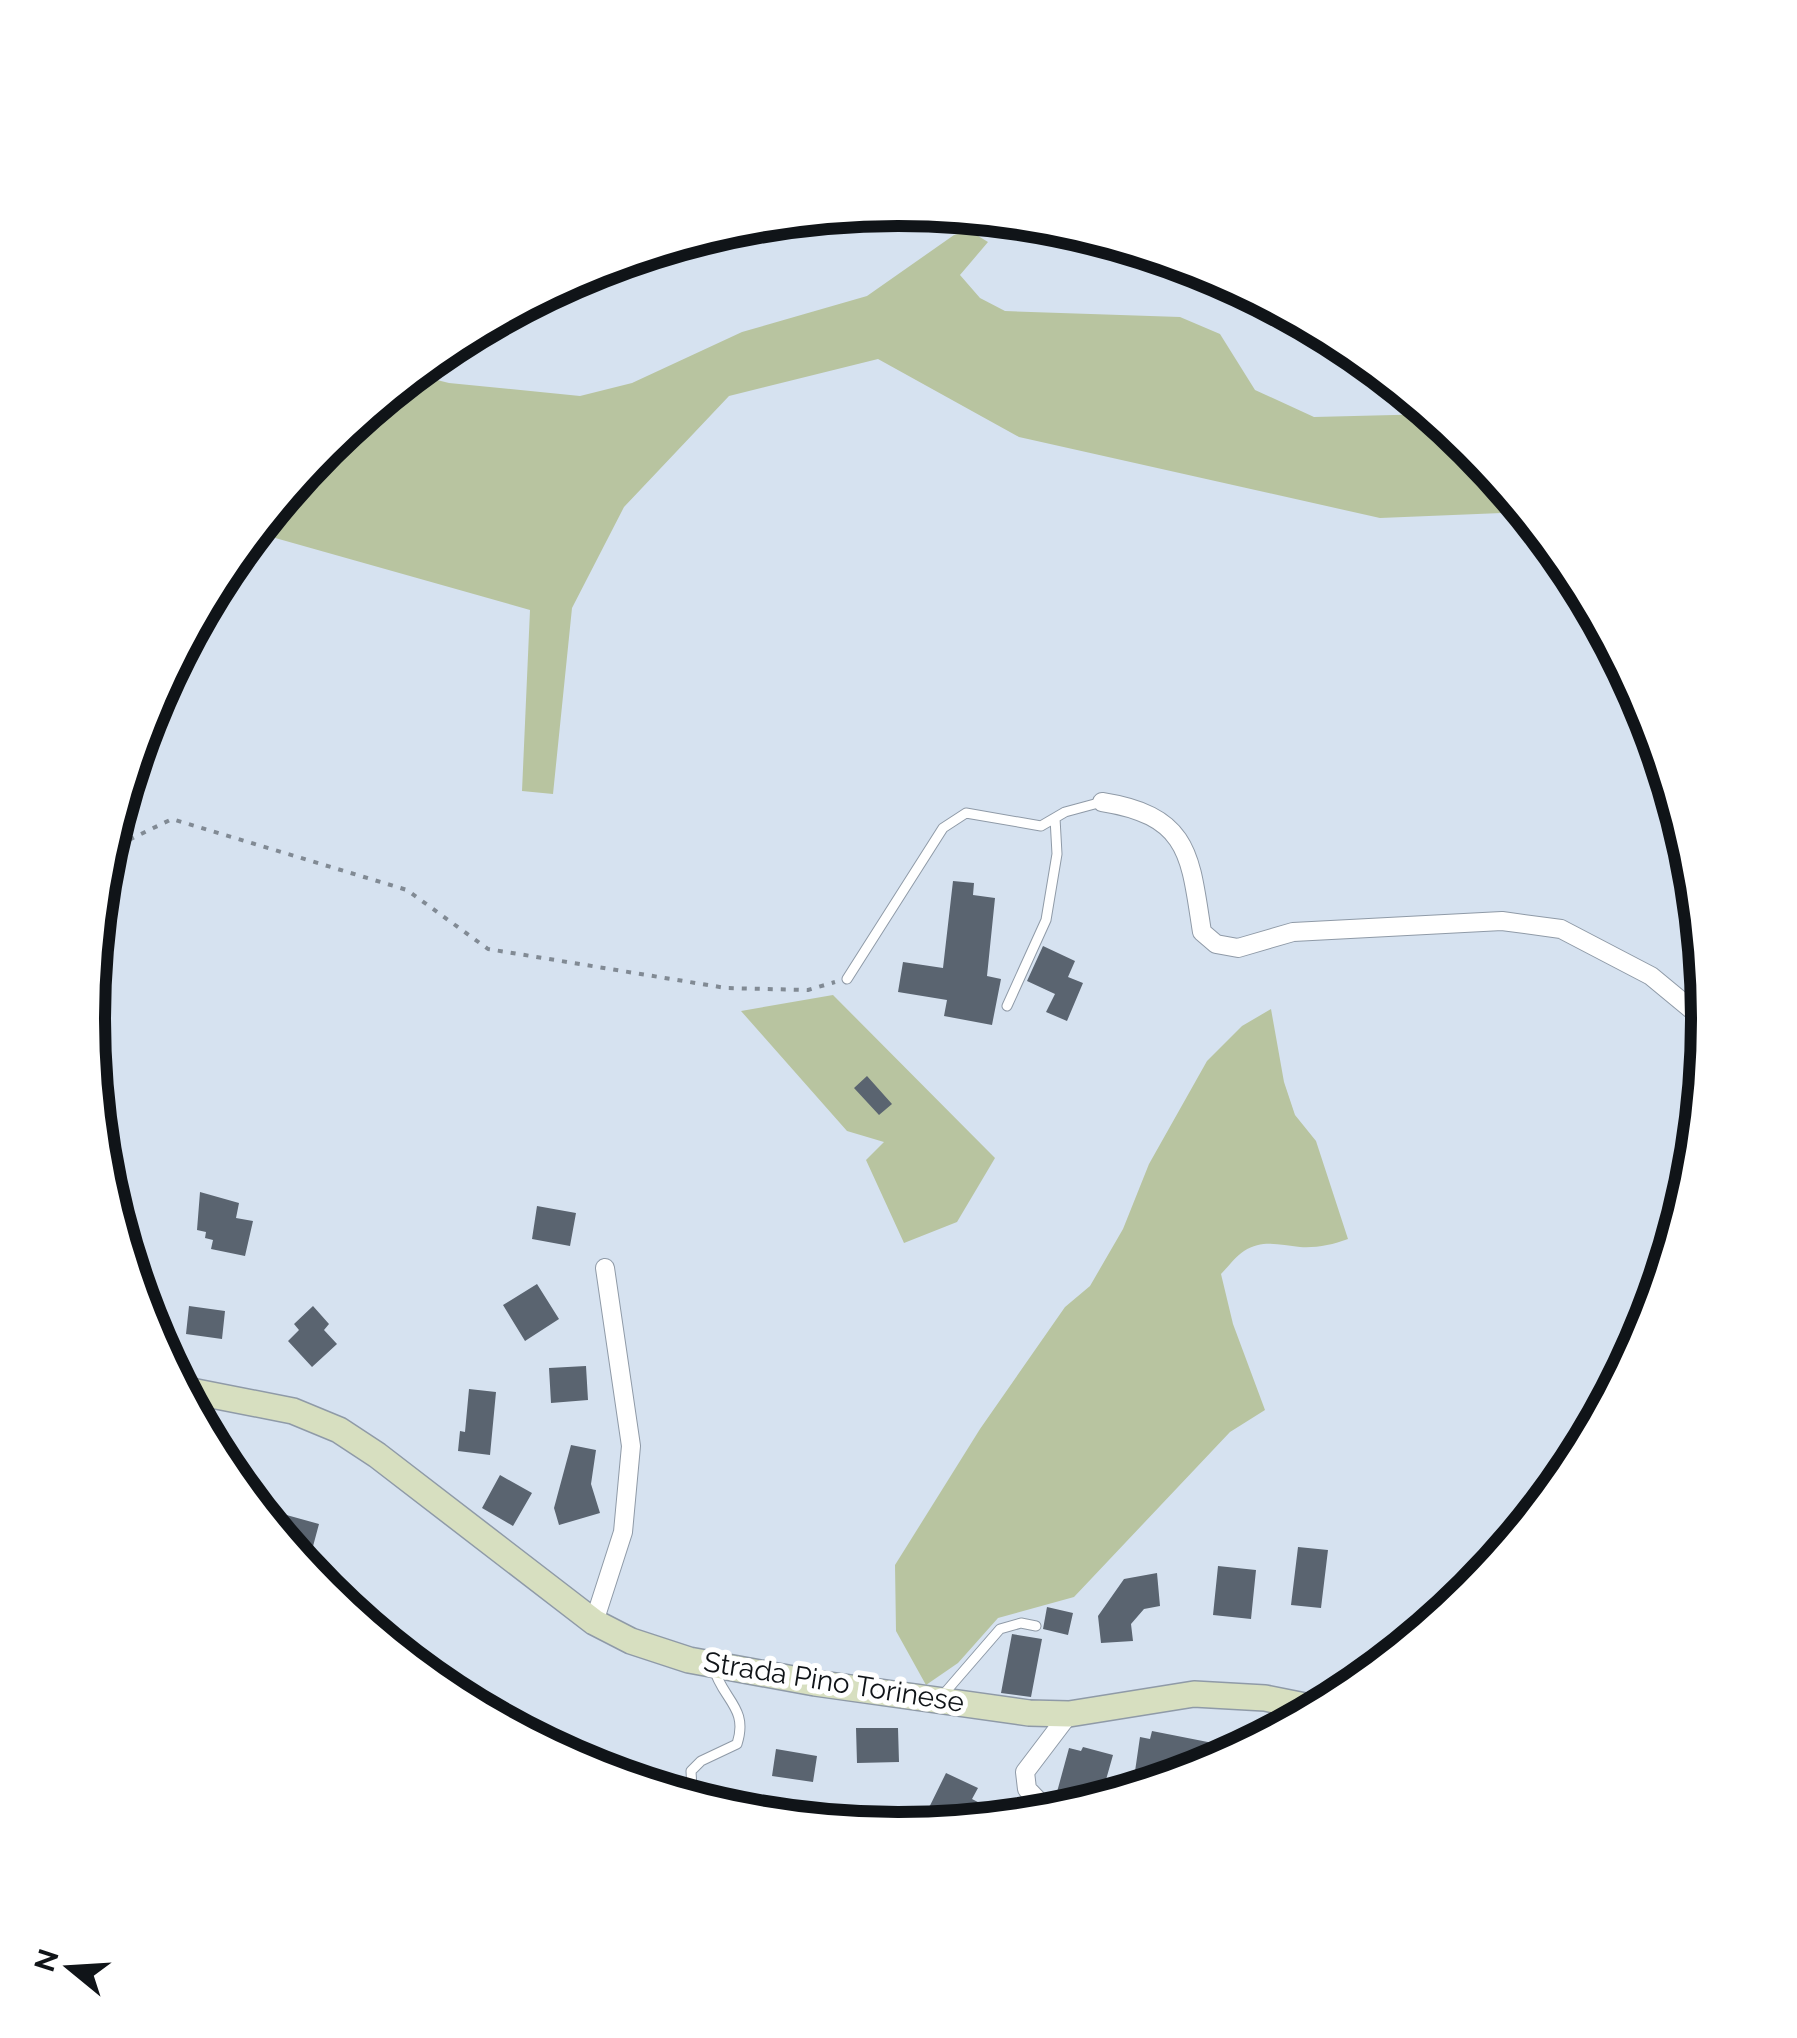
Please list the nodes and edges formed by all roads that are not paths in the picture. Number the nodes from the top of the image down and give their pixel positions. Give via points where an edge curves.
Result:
1 (1102, 802) joint
2 (1055, 818) junction
3 (847, 979) road end
4 (1007, 1006) dead end
5 (1692, 1010) edge
6 (605, 1268) dead end
7 (199, 1392) edge
8 (594, 1622) junction
9 (1036, 1626) dead end
10 (712, 1664) junction
11 (940, 1698) junction
12 (1297, 1704) edge
13 (1069, 1714) junction
14 (692, 1785) edge
15 (1037, 1800) edge

1 - 2 lane
1 - 5 street via 1130,806 1176,833 1191,862 1202,932 1216,944 1238,948 1294,932 1502,921 1560,929 1651,976
2 - 3 lane via 1041,826 966,813 943,828
2 - 4 lane via 1057,854 1046,920
6 - 8 street via 631,1446 623,1532
7 - 8 street, Strada Pino Torinese via 293,1411 338,1430
8 - 10 street, Strada Pino Torinese via 631,1642
9 - 11 lane via 1000,1629
10 - 11 street, Strada Pino Torinese
10 - 14 lane via 743,1726 737,1744 692,1771
11 - 13 street, Strada Pino Torinese
12 - 13 street, Strada Pino Torinese via 1194,1694
13 - 15 street via 1025,1772 1027,1789

